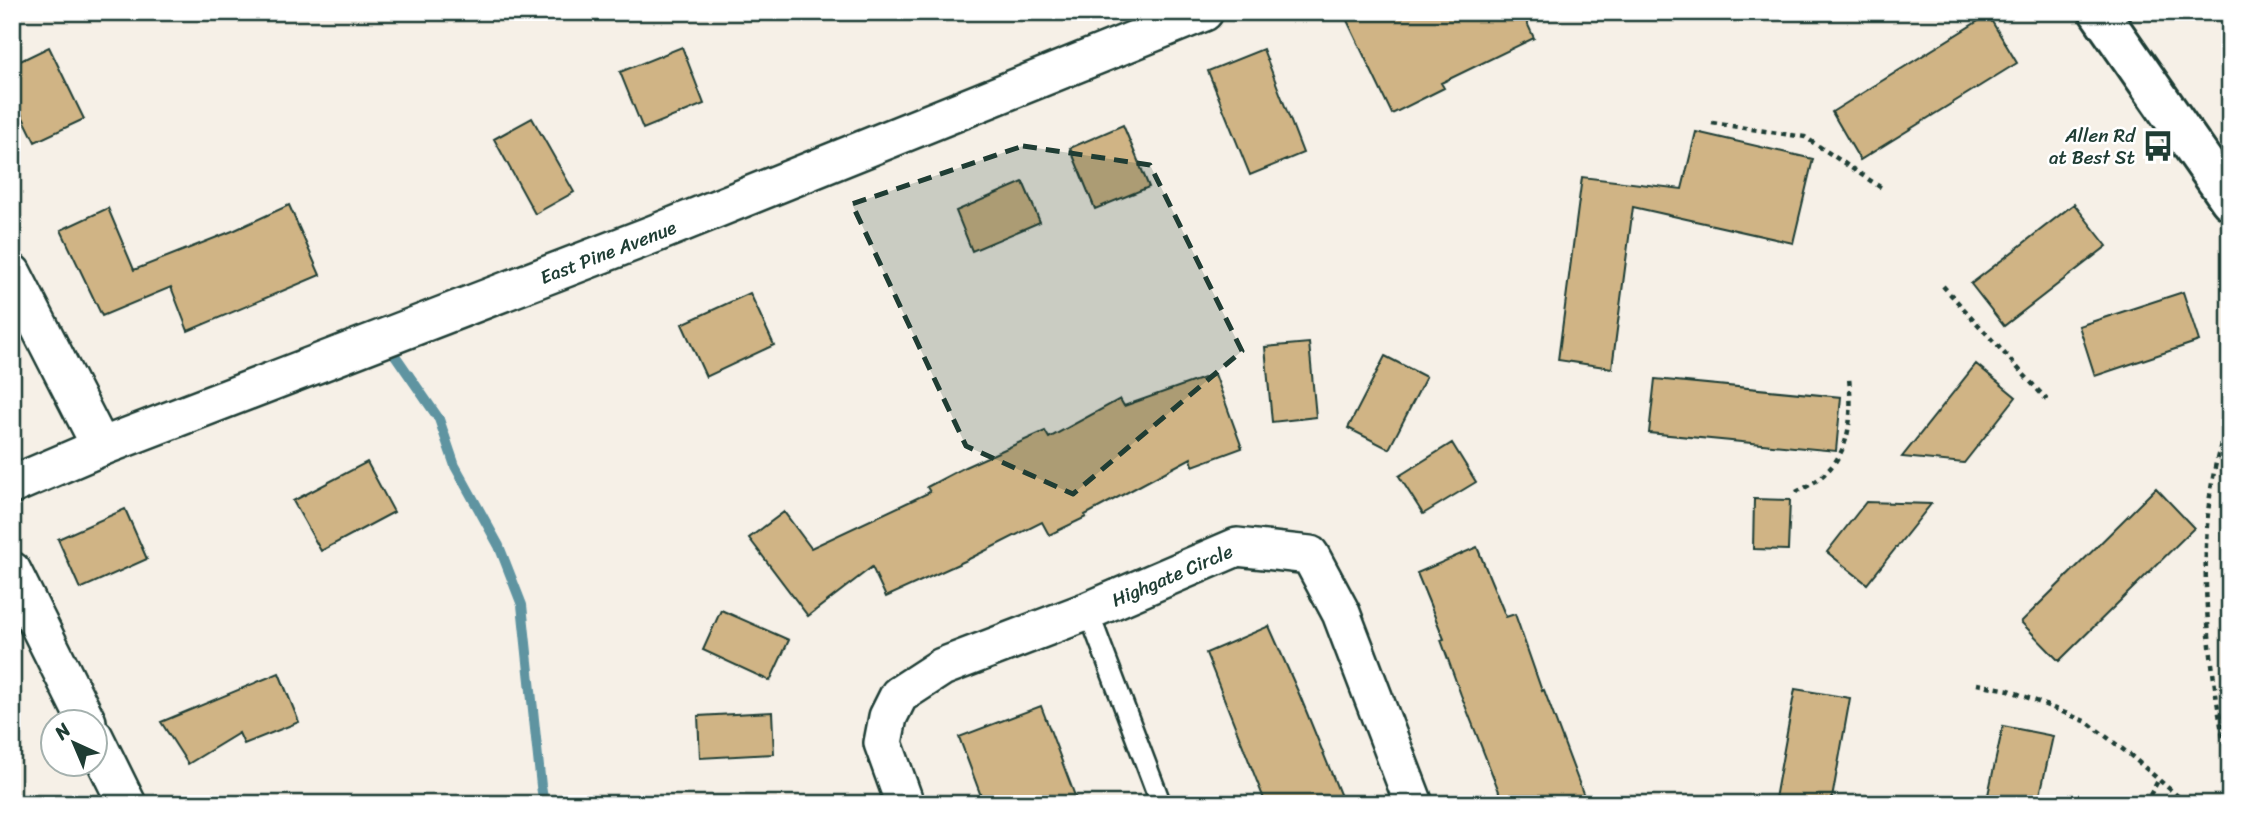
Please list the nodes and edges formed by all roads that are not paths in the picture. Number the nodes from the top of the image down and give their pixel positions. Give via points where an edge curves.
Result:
1 (1204, 12) edge
2 (2099, 12) edge
3 (2230, 200) edge
4 (12, 273) edge
5 (101, 447) junction
6 (12, 485) edge
7 (12, 571) edge
8 (1088, 611) junction
9 (80, 708) edge
10 (108, 765) edge
11 (128, 804) edge
12 (905, 804) edge
13 (1161, 804) edge
14 (1414, 804) edge

1 - 5 street, East Pine Avenue via 642,239
2 - 3 street
4 - 5 street
5 - 6 street, East Pine Avenue
7 - 9 street
8 - 12 street, Highgate Circle via 942,667 899,695 883,743
8 - 13 lane
8 - 14 street, Highgate Circle via 1237,547 1310,555 1341,613
10 - 11 street

